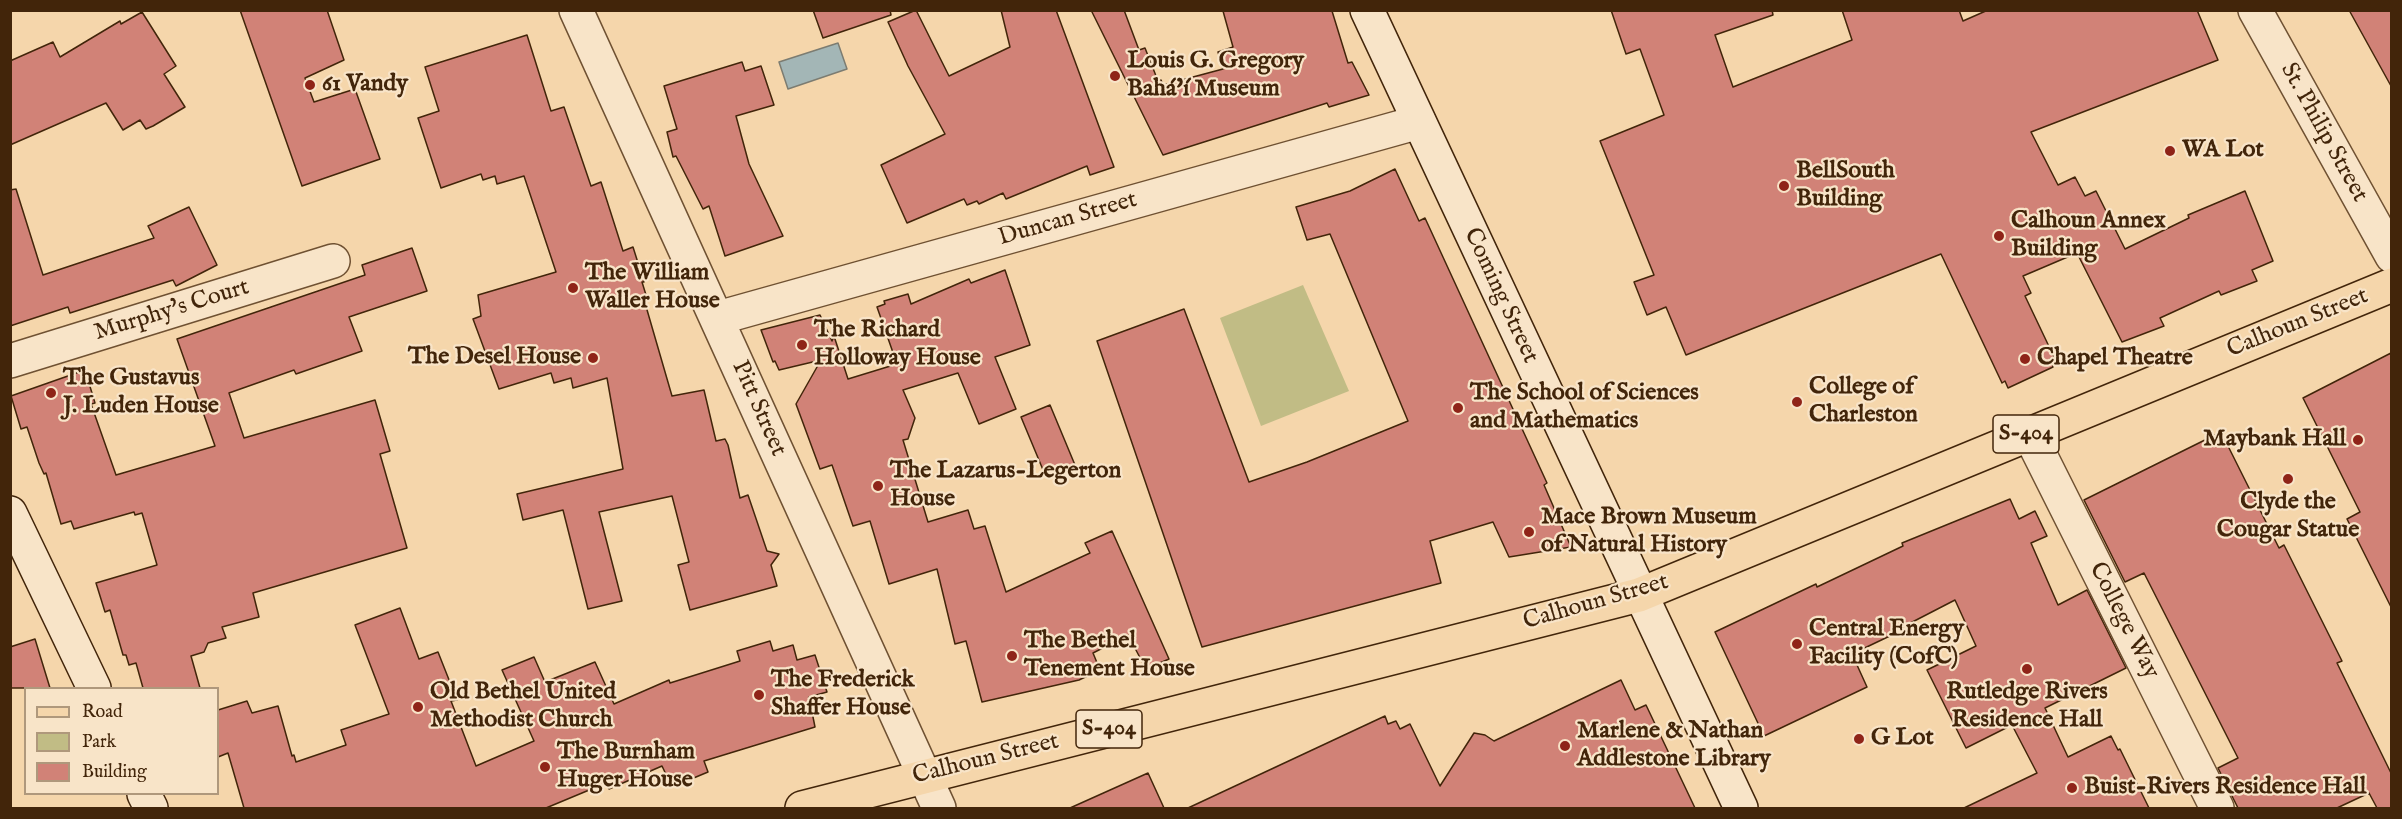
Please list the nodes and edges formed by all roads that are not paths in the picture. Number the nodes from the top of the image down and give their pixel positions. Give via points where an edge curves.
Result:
1 (576, 10) edge
2 (1367, 10) edge
3 (2255, 10) edge
4 (1419, 122) junction
5 (2391, 256) edge
6 (333, 261) dead end
7 (2391, 285) edge
8 (718, 318) junction
9 (10, 361) edge
10 (2029, 433) junction
11 (10, 513) edge
12 (1639, 595) junction
13 (94, 687) edge
14 (924, 776) junction
15 (802, 808) edge
16 (939, 808) edge
17 (1741, 808) edge
18 (2217, 808) edge

1 - 8 street, Pitt Street
2 - 4 street, Coming Street
3 - 5 street, St. Philip Street
4 - 8 street, Duncan Street
4 - 12 street, Coming Street
6 - 9 street, Murphy's Court
7 - 10 main road, Calhoun Street / S-404
8 - 14 street, Pitt Street
10 - 12 main road, Calhoun Street / S-404
10 - 18 street, College Way
11 - 13 street
12 - 14 main road, Calhoun Street / S-404
12 - 17 street, Coming Street
14 - 15 main road, Calhoun Street / S-404
14 - 16 street, Pitt Street

